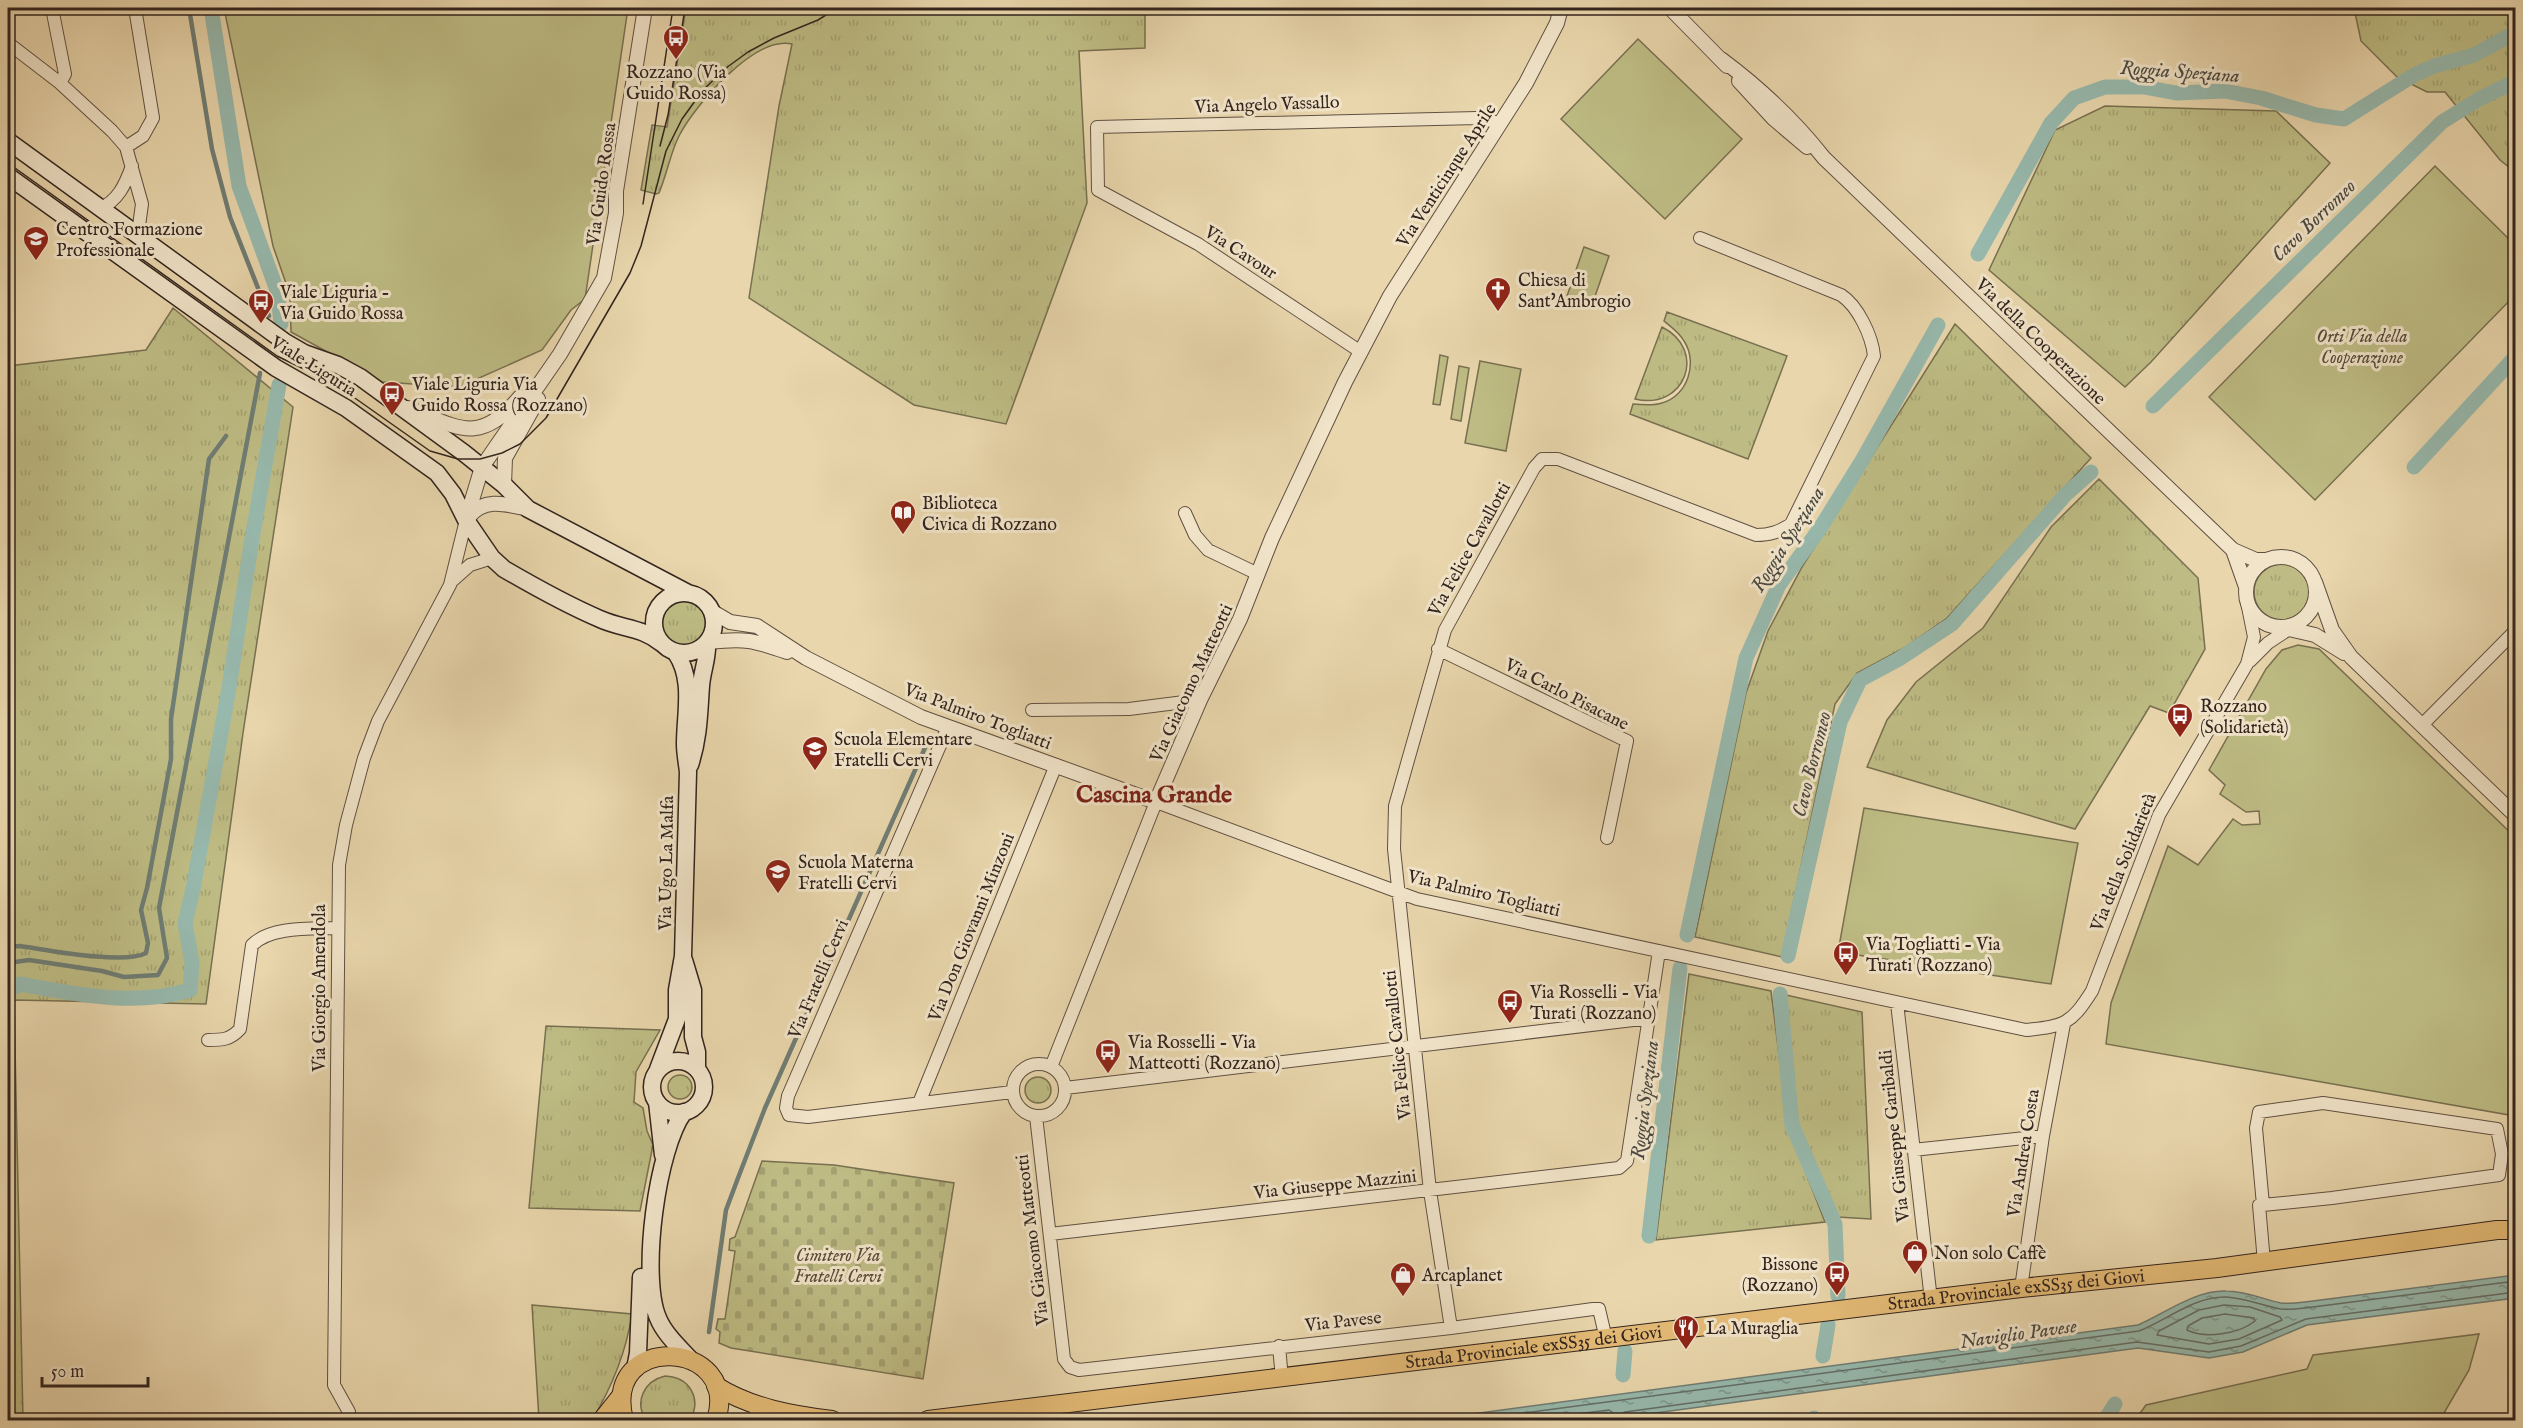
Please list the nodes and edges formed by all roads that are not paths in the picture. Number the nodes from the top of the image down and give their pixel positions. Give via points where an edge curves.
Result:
1 (52, 8) edge
2 (135, 8) edge
3 (645, 8) edge
4 (1659, 8) edge
5 (1563, 11) edge
6 (1673, 12) edge
7 (8, 43) edge
8 (60, 83) junction
9 (1500, 123) junction
10 (8, 141) edge
11 (126, 147) junction
12 (132, 165) junction
13 (8, 176) edge
14 (1098, 190) joint
15 (99, 209) junction
16 (134, 233) junction
17 (1700, 238) dead end
18 (1361, 352) junction
19 (560, 354) junction
20 (392, 401) junction
21 (482, 467) junction
22 (504, 485) junction
23 (528, 509) junction
24 (1185, 513) dead end
25 (466, 520) junction
26 (2233, 550) junction
27 (492, 558) junction
28 (2266, 560) junction
29 (1258, 574) junction
30 (2315, 582) junction
31 (450, 585) junction
32 (688, 593) junction
33 (2247, 595) junction
34 (713, 612) junction
35 (2290, 625) junction
36 (2516, 630) edge
37 (661, 643) junction
38 (708, 643) junction
39 (1438, 650) junction
40 (676, 653) junction
41 (2351, 657) junction
42 (806, 658) junction
43 (2247, 664) junction
44 (1200, 700) junction
45 (1032, 710) dead end
46 (2422, 725) junction
47 (948, 727) junction
48 (1056, 765) junction
49 (688, 772) junction
50 (1156, 802) junction
51 (2516, 816) edge
52 (1607, 838) dead end
53 (1397, 891) junction
54 (337, 928) junction
55 (1659, 951) junction
56 (683, 956) junction
57 (1897, 1003) junction
58 (2077, 1015) joint
59 (1650, 1018) junction
60 (2064, 1024) junction
61 (208, 1040) dead end
62 (1415, 1045) junction
63 (1051, 1067) junction
64 (697, 1068) junction
65 (658, 1069) junction
66 (1065, 1088) junction
67 (1012, 1092) junction
68 (657, 1102) junction
69 (919, 1103) junction
70 (684, 1112) junction
71 (1035, 1116) junction
72 (2043, 1136) junction
73 (1913, 1150) junction
74 (664, 1165) junction
75 (1430, 1191) junction
76 (2262, 1204) junction
77 (2516, 1223) edge
78 (2506, 1230) edge
79 (1050, 1234) junction
80 (650, 1248) junction
81 (2264, 1262) junction
82 (2021, 1288) junction
83 (1930, 1300) junction
84 (1451, 1328) junction
85 (1606, 1339) junction
86 (1279, 1346) junction
87 (689, 1358) junction
88 (1064, 1359) joint
89 (635, 1369) junction
90 (1282, 1379) junction
91 (716, 1386) junction
92 (621, 1396) junction
93 (349, 1412) dead end
94 (789, 1415) junction
95 (602, 1420) edge
96 (624, 1420) edge
97 (716, 1420) edge
98 (755, 1420) edge
99 (832, 1420) edge
100 (928, 1420) edge

1 - 8 street via 65,74
2 - 11 street via 153,118 143,136
3 - 19 street, Via Guido Rossa via 608,266
4 - 6 street, Via della Cooperazione
5 - 9 street, Via Venticinque Aprile via 1526,83
6 - 26 street, Via della Cooperazione via 1774,119 1824,158
7 - 8 street
8 - 11 street
9 - 14 street, Via Angelo Vassallo via 1477,118 1097,127
9 - 18 street, Via Venticinque Aprile via 1390,296
10 - 15 main road, Viale Liguria
11 - 12 street
12 - 15 street via 119,193
12 - 16 street via 142,204
13 - 25 main road, Viale Liguria via 276,368 346,408 437,473
14 - 18 street, Via Cavour via 1198,244
15 - 16 main road, Viale Liguria
16 - 20 main road, Viale Liguria via 285,342 345,368
17 - 39 street, Via Felice Cavallotti via 1841,295 1849,301 1873,346 1871,364 1791,524 1768,535 1756,535 1558,459 1542,459 1533,468 1448,621
18 - 29 street, Via Giacomo Matteotti
19 - 20 street, Via Guido Rossa via 509,410 483,428 455,426
19 - 21 street, Via Guido Rossa
19 - 22 street, Via Guido Rossa via 505,458
20 - 21 main road, Viale Liguria
21 - 22 main road, Viale Liguria
21 - 25 street, Via Guido Rossa
22 - 23 main road, Viale Liguria
23 - 25 street via 509,504 483,505
23 - 32 main road, Viale Liguria
24 - 29 street via 1195,535 1208,550
25 - 27 main road, Viale Liguria
25 - 31 street, Via Giorgio Amendola
26 - 28 street, Via della Cooperazione
26 - 33 street, Via della Cooperazione
27 - 31 street, Via Giorgio Amendola via 470,565
27 - 37 main road, Viale Liguria via 578,609 612,624 649,633
28 - 30 street via 2295,559 2307,568
28 - 33 street via 2251,574
29 - 44 street, Via Giacomo Matteotti
30 - 35 street via 2314,604
30 - 41 street via 2332,630
31 - 54 street, Via Giorgio Amendola via 378,721 364,758 339,865
32 - 34 main road via 703,599
32 - 37 main road via 668,597 655,613 656,634
33 - 35 street via 2258,618 2266,624
33 - 43 street, Via della Solidarietà via 2254,637
34 - 38 main road via 714,632
34 - 42 street, Via Palmiro Togliatti via 730,622 757,626
35 - 41 street
35 - 43 street, Via della Solidarietà
36 - 46 street
37 - 40 main road
38 - 40 main road via 695,652
38 - 42 street, Via Palmiro Togliatti via 738,638 754,640
38 - 49 main road, Via Ugo La Malfa via 697,743
39 - 52 street, Via Carlo Pisacane via 1627,741
39 - 53 street, Via Felice Cavallotti via 1395,806
40 - 49 main road, Via Ugo La Malfa via 685,665 687,678
41 - 46 street
42 - 47 street, Via Palmiro Togliatti
43 - 58 street, Via della Solidarietà via 2159,815 2099,974
44 - 45 street via 1129,709
44 - 50 street, Via Giacomo Matteotti
46 - 51 street
47 - 48 street, Via Palmiro Togliatti
47 - 69 street, Via Fratelli Cervi via 786,1108 789,1115 808,1117
48 - 50 street, Via Palmiro Togliatti
48 - 69 street, Via Don Giovanni Minzoni
49 - 56 main road, Via Ugo La Malfa
50 - 53 street, Via Palmiro Togliatti
50 - 63 street, Via Giacomo Matteotti
53 - 55 street, Via Palmiro Togliatti
53 - 62 street, Via Felice Cavallotti
54 - 61 street via 272,933 260,938 252,945 240,1029 224,1040
54 - 93 street, Via Giorgio Amendola via 334,1385
55 - 57 street, Via Palmiro Togliatti
55 - 59 street
56 - 64 main road, Via Ugo La Malfa via 693,990
56 - 65 main road, Via Ugo La Malfa via 677,1019
57 - 60 street, Via Palmiro Togliatti via 2026,1030
57 - 73 street, Via Giuseppe Garibaldi
58 - 60 street, Via Palmiro Togliatti
59 - 62 street
59 - 75 street, Via Giuseppe Mazzini via 1624,1166
60 - 72 street, Via Andrea Costa
62 - 66 street
62 - 75 street, Via Felice Cavallotti
63 - 66 street
63 - 67 street via 1039,1064 1023,1070
64 - 65 main road via 677,1060
64 - 70 main road via 704,1092 696,1107
65 - 68 main road via 652,1088
66 - 71 street via 1053,1112
67 - 69 street
67 - 71 street via 1018,1107
68 - 70 main road via 672,1112
68 - 74 main road
70 - 74 main road via 676,1123
71 - 79 street, Via Giacomo Matteotti
72 - 73 street
72 - 82 street, Via Andrea Costa
73 - 83 street, Via Giuseppe Garibaldi
74 - 80 main road
75 - 79 street, Via Giuseppe Mazzini
75 - 84 street, Via Felice Cavallotti
76 - 76 street via 2499,1175 2502,1154 2497,1129 2323,1103 2259,1112 2256,1128
76 - 81 street via 2259,1205
77 - 78 main road, Strada Provinciale exSS35 dei Giovi
78 - 81 main road, Strada Provinciale exSS35 dei Giovi
79 - 88 street, Via Giacomo Matteotti
80 - 87 main road via 650,1294 658,1320
80 - 89 main road via 641,1271
81 - 82 main road, Strada Provinciale exSS35 dei Giovi
82 - 83 main road, Strada Provinciale exSS35 dei Giovi
83 - 85 main road, Strada Provinciale exSS35 dei Giovi
84 - 85 street, Via Pavese via 1599,1309
84 - 86 street, Via Pavese
85 - 90 main road, Strada Provinciale exSS35 dei Giovi
86 - 88 street, Via Pavese via 1079,1370
86 - 90 street
87 - 89 main road via 662,1355
87 - 91 main road via 703,1367
89 - 92 main road
90 - 100 main road, Strada Provinciale exSS35 dei Giovi
91 - 94 main road via 733,1396
91 - 97 main road
92 - 95 main road
92 - 96 main road
94 - 98 main road
94 - 99 main road

